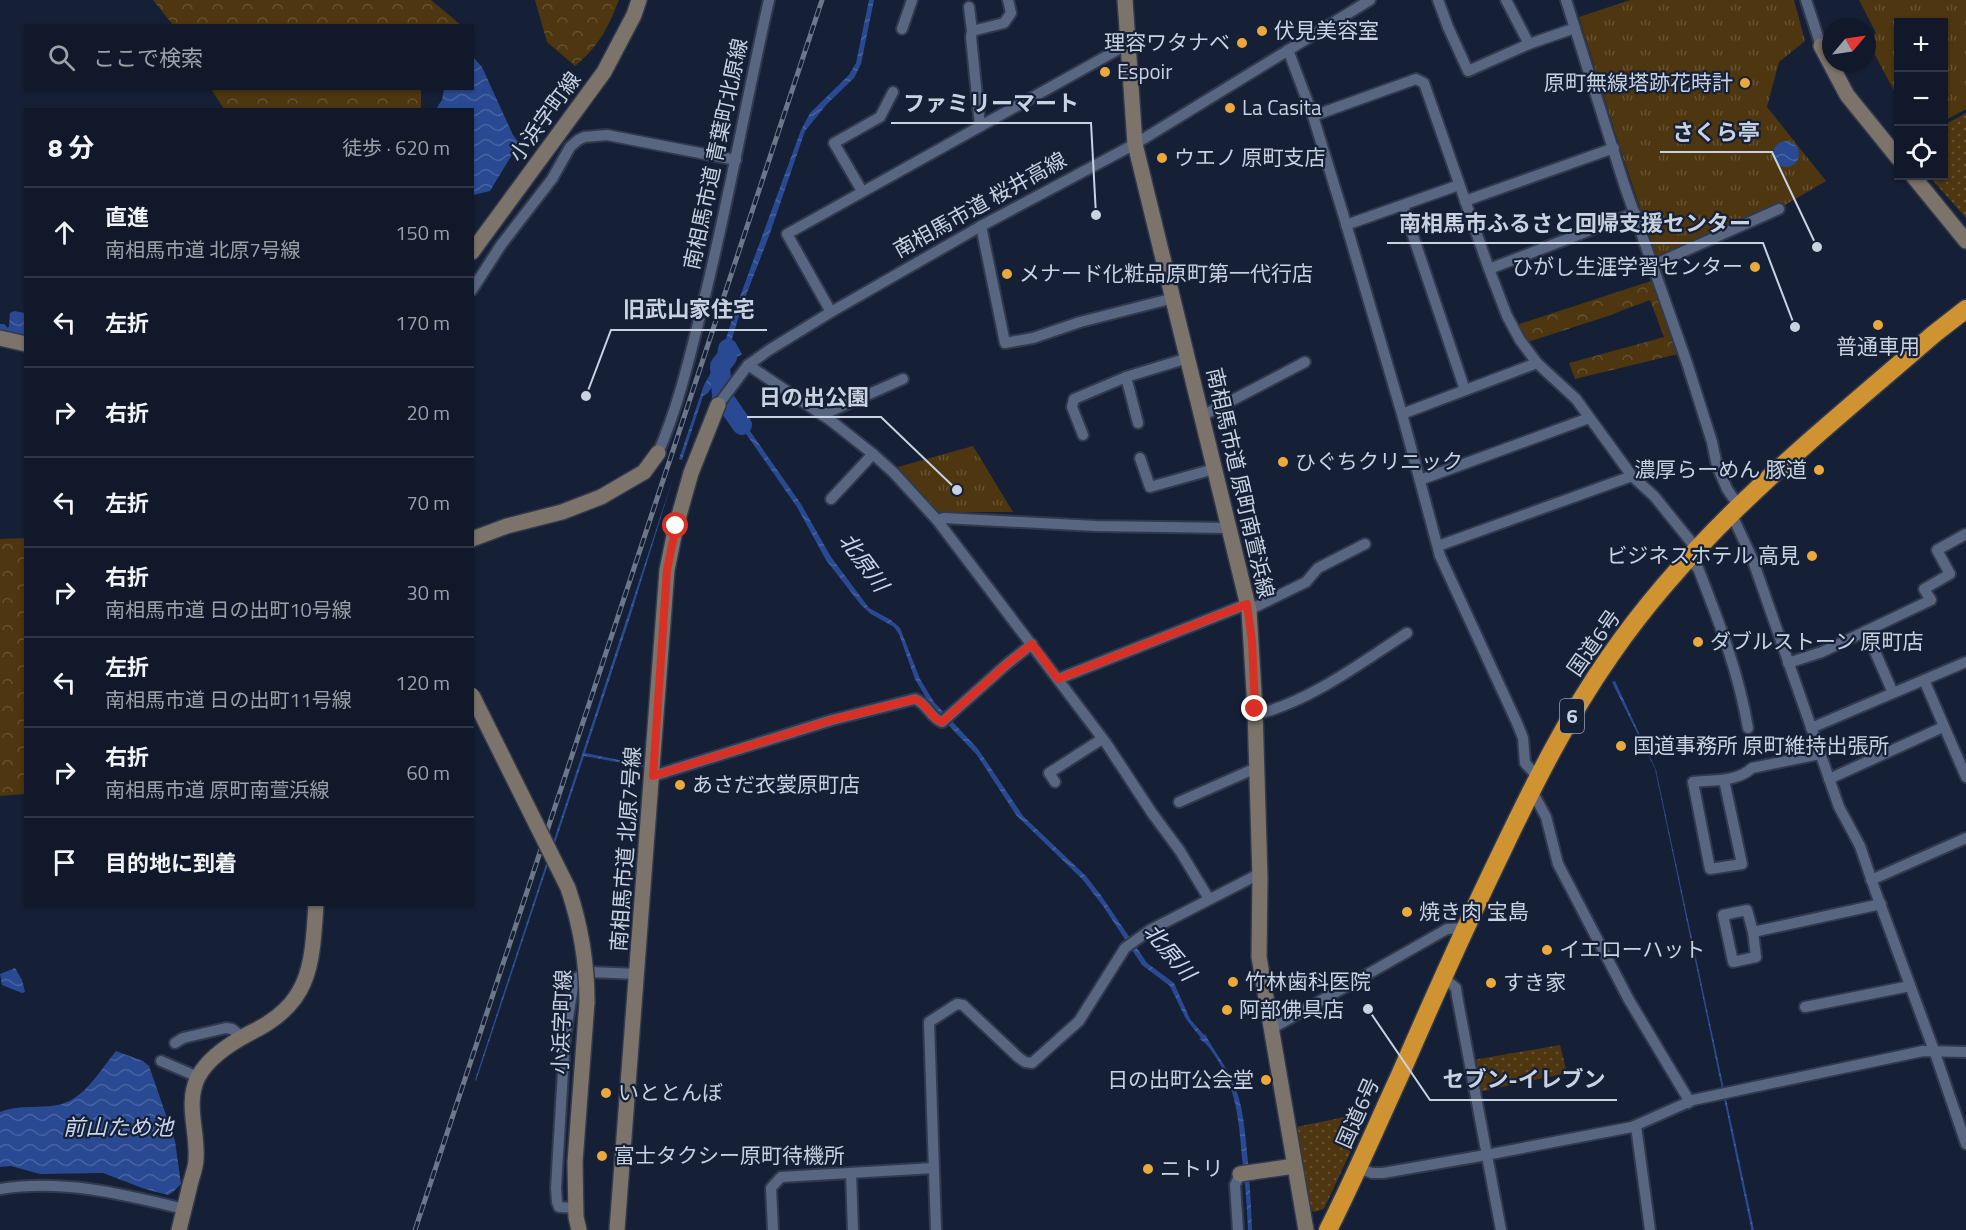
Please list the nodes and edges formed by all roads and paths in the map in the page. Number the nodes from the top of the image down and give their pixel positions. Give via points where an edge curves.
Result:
1 (639, 0) edge
2 (769, 0) edge
3 (912, 0) edge
4 (1008, 0) edge
5 (1125, 0) edge
6 (1370, 0) edge
7 (1438, 0) edge
8 (1506, 0) edge
9 (1566, 0) edge
10 (1806, 0) edge
11 (969, 7) dead end
12 (1575, 28) junction
13 (902, 29) dead end
14 (972, 31) junction
15 (1128, 44) junction
16 (1528, 44) junction
17 (1821, 46) joint
18 (1288, 50) junction
19 (893, 92) dead end
20 (1313, 116) junction
21 (980, 126) junction
22 (563, 129) junction
23 (574, 144) junction
24 (1135, 144) junction
25 (1614, 148) junction
26 (1894, 152) edge
27 (736, 160) junction
28 (1916, 180) edge
29 (1459, 185) junction
30 (862, 191) junction
31 (1465, 201) junction
32 (1403, 206) junction
33 (1779, 209) dead end
34 (1635, 213) junction
35 (1346, 225) junction
36 (981, 226) junction
37 (1966, 241) edge
38 (474, 249) edge
39 (1653, 265) junction
40 (1489, 269) junction
41 (474, 287) edge
42 (1174, 298) junction
43 (1966, 309) edge
44 (831, 312) junction
45 (0, 338) edge
46 (24, 344) edge
47 (1188, 358) junction
48 (1305, 362) dead end
49 (1537, 363) junction
50 (748, 365) junction
51 (1126, 378) junction
52 (903, 379) dead end
53 (1465, 390) junction
54 (718, 405) joint
55 (1402, 414) junction
56 (822, 416) junction
57 (1202, 416) junction
58 (1589, 418) junction
59 (1138, 423) dead end
60 (1083, 435) dead end
61 (658, 453) joint
62 (873, 454) junction
63 (1140, 458) dead end
64 (1214, 469) junction
65 (691, 473) joint
66 (1632, 476) junction
67 (1420, 480) junction
68 (831, 499) dead end
69 (1734, 509) junction
70 (937, 520) junction
71 (1228, 528) junction
72 (1966, 534) edge
73 (474, 538) edge
74 (1365, 544) dead end
75 (1438, 546) junction
76 (1691, 553) junction
77 (1248, 607) junction
78 (1866, 631) junction
79 (1407, 633) dead end
80 (1032, 644) junction
81 (1966, 662) edge
82 (1788, 663) junction
83 (1058, 679) junction
84 (1924, 680) junction
85 (1893, 693) junction
86 (474, 699) edge
87 (1255, 715) junction
88 (1944, 727) junction
89 (1748, 728) dead end
90 (1811, 729) junction
91 (1102, 739) junction
92 (1820, 754) junction
93 (1256, 768) junction
94 (653, 776) junction
95 (1966, 777) edge
96 (1829, 779) junction
97 (1724, 780) junction
98 (1055, 782) dead end
99 (1534, 783) junction
100 (1179, 802) dead end
101 (1966, 838) edge
102 (1259, 874) junction
103 (1871, 880) junction
104 (1209, 899) junction
105 (1881, 904) junction
106 (316, 906) edge
107 (1465, 928) junction
108 (1753, 932) junction
109 (638, 974) junction
110 (1443, 978) junction
111 (1910, 986) junction
112 (1805, 1007) dead end
113 (1271, 1029) junction
114 (242, 1037) junction
115 (175, 1042) dead end
116 (1933, 1050) junction
117 (1966, 1052) edge
118 (161, 1061) dead end
119 (198, 1077) junction
120 (1688, 1103) junction
121 (1636, 1126) junction
122 (1966, 1144) edge
123 (1486, 1155) junction
124 (1294, 1166) junction
125 (934, 1168) junction
126 (1358, 1168) junction
127 (851, 1173) junction
128 (1240, 1174) joint
129 (0, 1189) edge
130 (576, 1208) junction
131 (184, 1209) junction
132 (179, 1230) edge
133 (579, 1230) edge
134 (617, 1230) edge
135 (773, 1230) edge
136 (853, 1230) edge
137 (936, 1230) edge
138 (1238, 1230) edge
139 (1305, 1230) edge
140 (1328, 1230) edge
141 (1501, 1230) edge
142 (1650, 1230) edge

1 - 22 street, 小浜字町線 via 604,72
2 - 27 street, 南相馬市道 青葉町北原線
3 - 13 street
4 - 14 street via 1011,13 1004,23
5 - 15 street, 南相馬市道 原町南萱浜線
6 - 18 street, 南相馬市道 桜井高線
7 - 16 street via 1468,71
8 - 16 street
9 - 12 street
10 - 17 street
11 - 14 street
12 - 16 street
12 - 25 street
14 - 21 street
15 - 21 street
15 - 24 street, 南相馬市道 原町南萱浜線
17 - 26 street via 1847,95
18 - 20 street
18 - 24 street, 南相馬市道 桜井高線
19 - 30 street via 880,117 834,143
20 - 29 street via 1416,79 1424,82
20 - 35 street
21 - 30 street
22 - 23 street
22 - 38 street, 小浜字町線
23 - 27 street via 584,138 607,135
23 - 41 street
24 - 36 street, 南相馬市道 桜井高線
24 - 42 street, 南相馬市道 原町南萱浜線
25 - 31 street
25 - 34 street
27 - 61 street, 南相馬市道 青葉町北原線 via 691,357
28 - 37 street
29 - 31 street
29 - 32 street
30 - 44 street via 787,234
31 - 40 street
32 - 35 street
32 - 53 street
33 - 39 street
34 - 39 street
34 - 40 street
35 - 55 street
36 - 42 street via 1005,343
36 - 44 street, 南相馬市道 桜井高線
39 - 69 street
40 - 49 street via 1507,315
42 - 47 street, 南相馬市道 原町南萱浜線
43 - 69 highway, 国道6号 / 6
44 - 50 street, 南相馬市道 桜井高線
45 - 46 street
47 - 51 street
47 - 57 street, 南相馬市道 原町南萱浜線
48 - 57 street
49 - 53 street
49 - 58 street via 1576,399
50 - 54 street, 南相馬市道 桜井高線
50 - 56 street
51 - 59 street
51 - 60 street via 1074,399 1072,407
52 - 56 street
53 - 55 street
54 - 65 street, 南相馬市道 桜井高線
55 - 67 street
56 - 62 street
57 - 64 street, 南相馬市道 原町南萱浜線
58 - 66 street
58 - 67 street
61 - 73 street via 644,472 601,497
62 - 68 street
62 - 70 street
63 - 64 street via 1150,488
64 - 71 street, 南相馬市道 原町南萱浜線
65 - 94 street, 南相馬市道 北原7号線 via 667,570
66 - 75 street
66 - 76 street via 1654,496
67 - 75 street
69 - 76 highway, 国道6号 / 6
69 - 82 street
70 - 71 street
70 - 80 street
71 - 77 street, 南相馬市道 原町南萱浜線
72 - 78 street via 1937,550 1950,574 1924,589 1931,600
74 - 77 street via 1318,568 1306,582
75 - 99 street via 1517,723 1525,763
76 - 89 street via 1733,661
76 - 99 highway, 国道6号 / 6 via 1611,654
77 - 83 street
77 - 87 street, 南相馬市道 原町南萱浜線
78 - 82 street
78 - 85 street
79 - 87 street via 1308,695
80 - 83 street
80 - 94 street via 946,719 938,721 915,699 821,723
81 - 84 street
82 - 90 street
83 - 91 street
84 - 85 street
84 - 88 street
85 - 90 street
86 - 130 street, 小浜字町線, bridge via 553,857 571,898 583,945 587,1002 575,1162
87 - 93 street, 南相馬市道 原町南萱浜線
88 - 95 street
88 - 96 street
90 - 92 street
91 - 98 street via 1049,773
91 - 104 street
92 - 96 street
92 - 97 street via 1752,768
93 - 100 street
93 - 102 street, 南相馬市道 原町南萱浜線
94 - 109 street, 南相馬市道 北原7号線
96 - 103 street
97 - 97 street via 1693,782 1710,869 1742,864
99 - 107 highway, 国道6号 / 6
99 - 120 street via 1558,864
101 - 103 street
102 - 104 street
102 - 113 street, 南相馬市道 原町南萱浜線 via 1259,957
103 - 105 street
104 - 125 street via 1125,948 1079,1021 1032,1063 1018,1057 963,1005 957,1004 929,1022
105 - 108 street
105 - 111 street
106 - 114 street via 306,980 288,1009
107 - 110 highway, 国道6号 / 6
107 - 113 street via 1447,929
108 - 108 street via 1747,910 1723,915 1733,962 1756,957
109 - 130 street via 590,972 574,981 565,1038 556,1188 559,1207
109 - 134 street, 南相馬市道 北原7号線
110 - 123 street via 1455,988 1457,996
110 - 126 highway, 国道6号 / 6
111 - 112 street
111 - 116 street
113 - 124 street, 南相馬市道 原町南萱浜線
114 - 115 street via 226,1028
114 - 119 street via 219,1053
116 - 117 street
116 - 120 street
116 - 122 street
118 - 119 street
119 - 131 street via 191,1113 196,1160
120 - 121 street
121 - 123 street
121 - 142 street
123 - 126 street via 1383,1173
123 - 141 street
124 - 128 street
124 - 139 street, 南相馬市道 原町南萱浜線
125 - 127 street
125 - 137 street
126 - 140 highway, 国道6号 / 6
127 - 135 street via 781,1177 771,1188
127 - 136 street
128 - 138 street via 1235,1185
129 - 131 street via 72,1186
130 - 133 street, 小浜字町線
131 - 132 street

